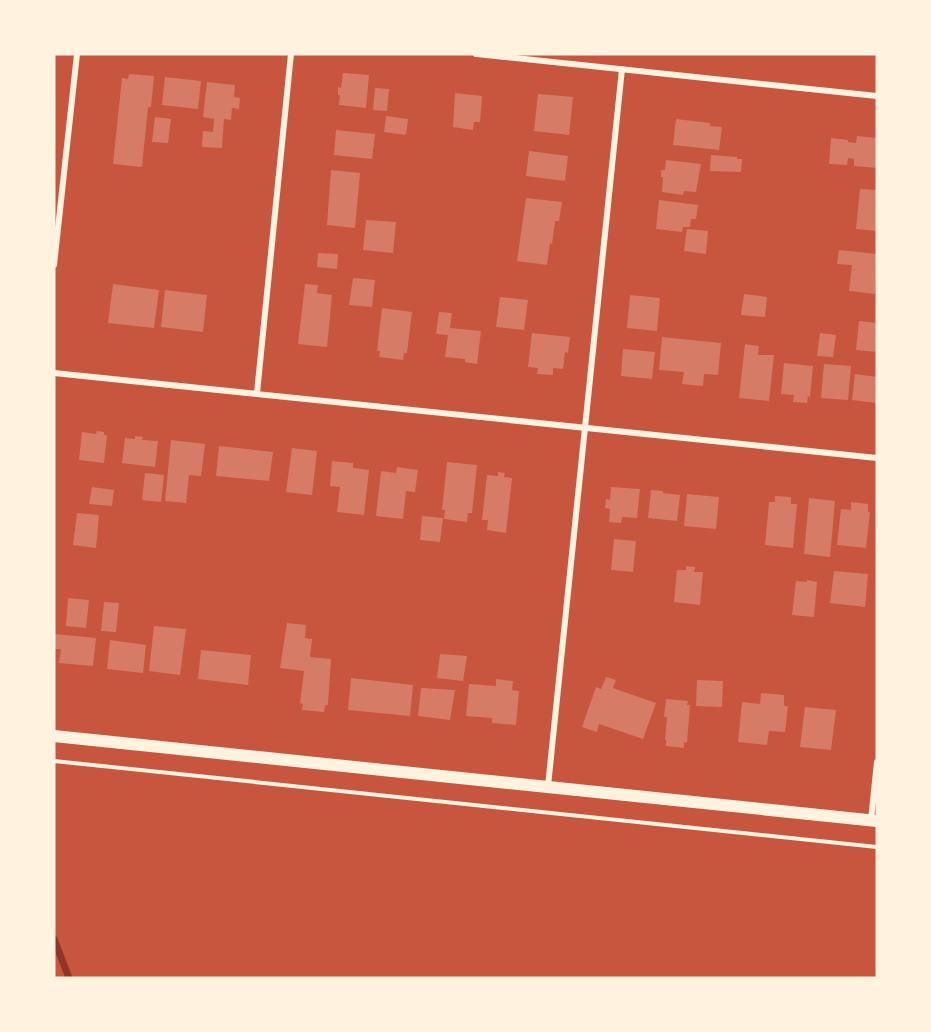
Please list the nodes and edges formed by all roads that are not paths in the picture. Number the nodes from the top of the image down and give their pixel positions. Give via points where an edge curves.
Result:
1 (77, 54) edge
2 (291, 54) edge
3 (476, 54) edge
4 (622, 69) junction
5 (877, 96) edge
6 (54, 265) edge
7 (54, 373) edge
8 (257, 393) junction
9 (585, 428) junction
10 (877, 458) edge
11 (54, 735) edge
12 (877, 762) edge
13 (548, 786) junction
14 (874, 820) edge

1 - 6 street
2 - 8 street
3 - 4 street
4 - 5 street
4 - 9 street
7 - 8 street
8 - 9 street
9 - 10 street
9 - 13 street
11 - 13 main road
12 - 14 street
13 - 14 main road

